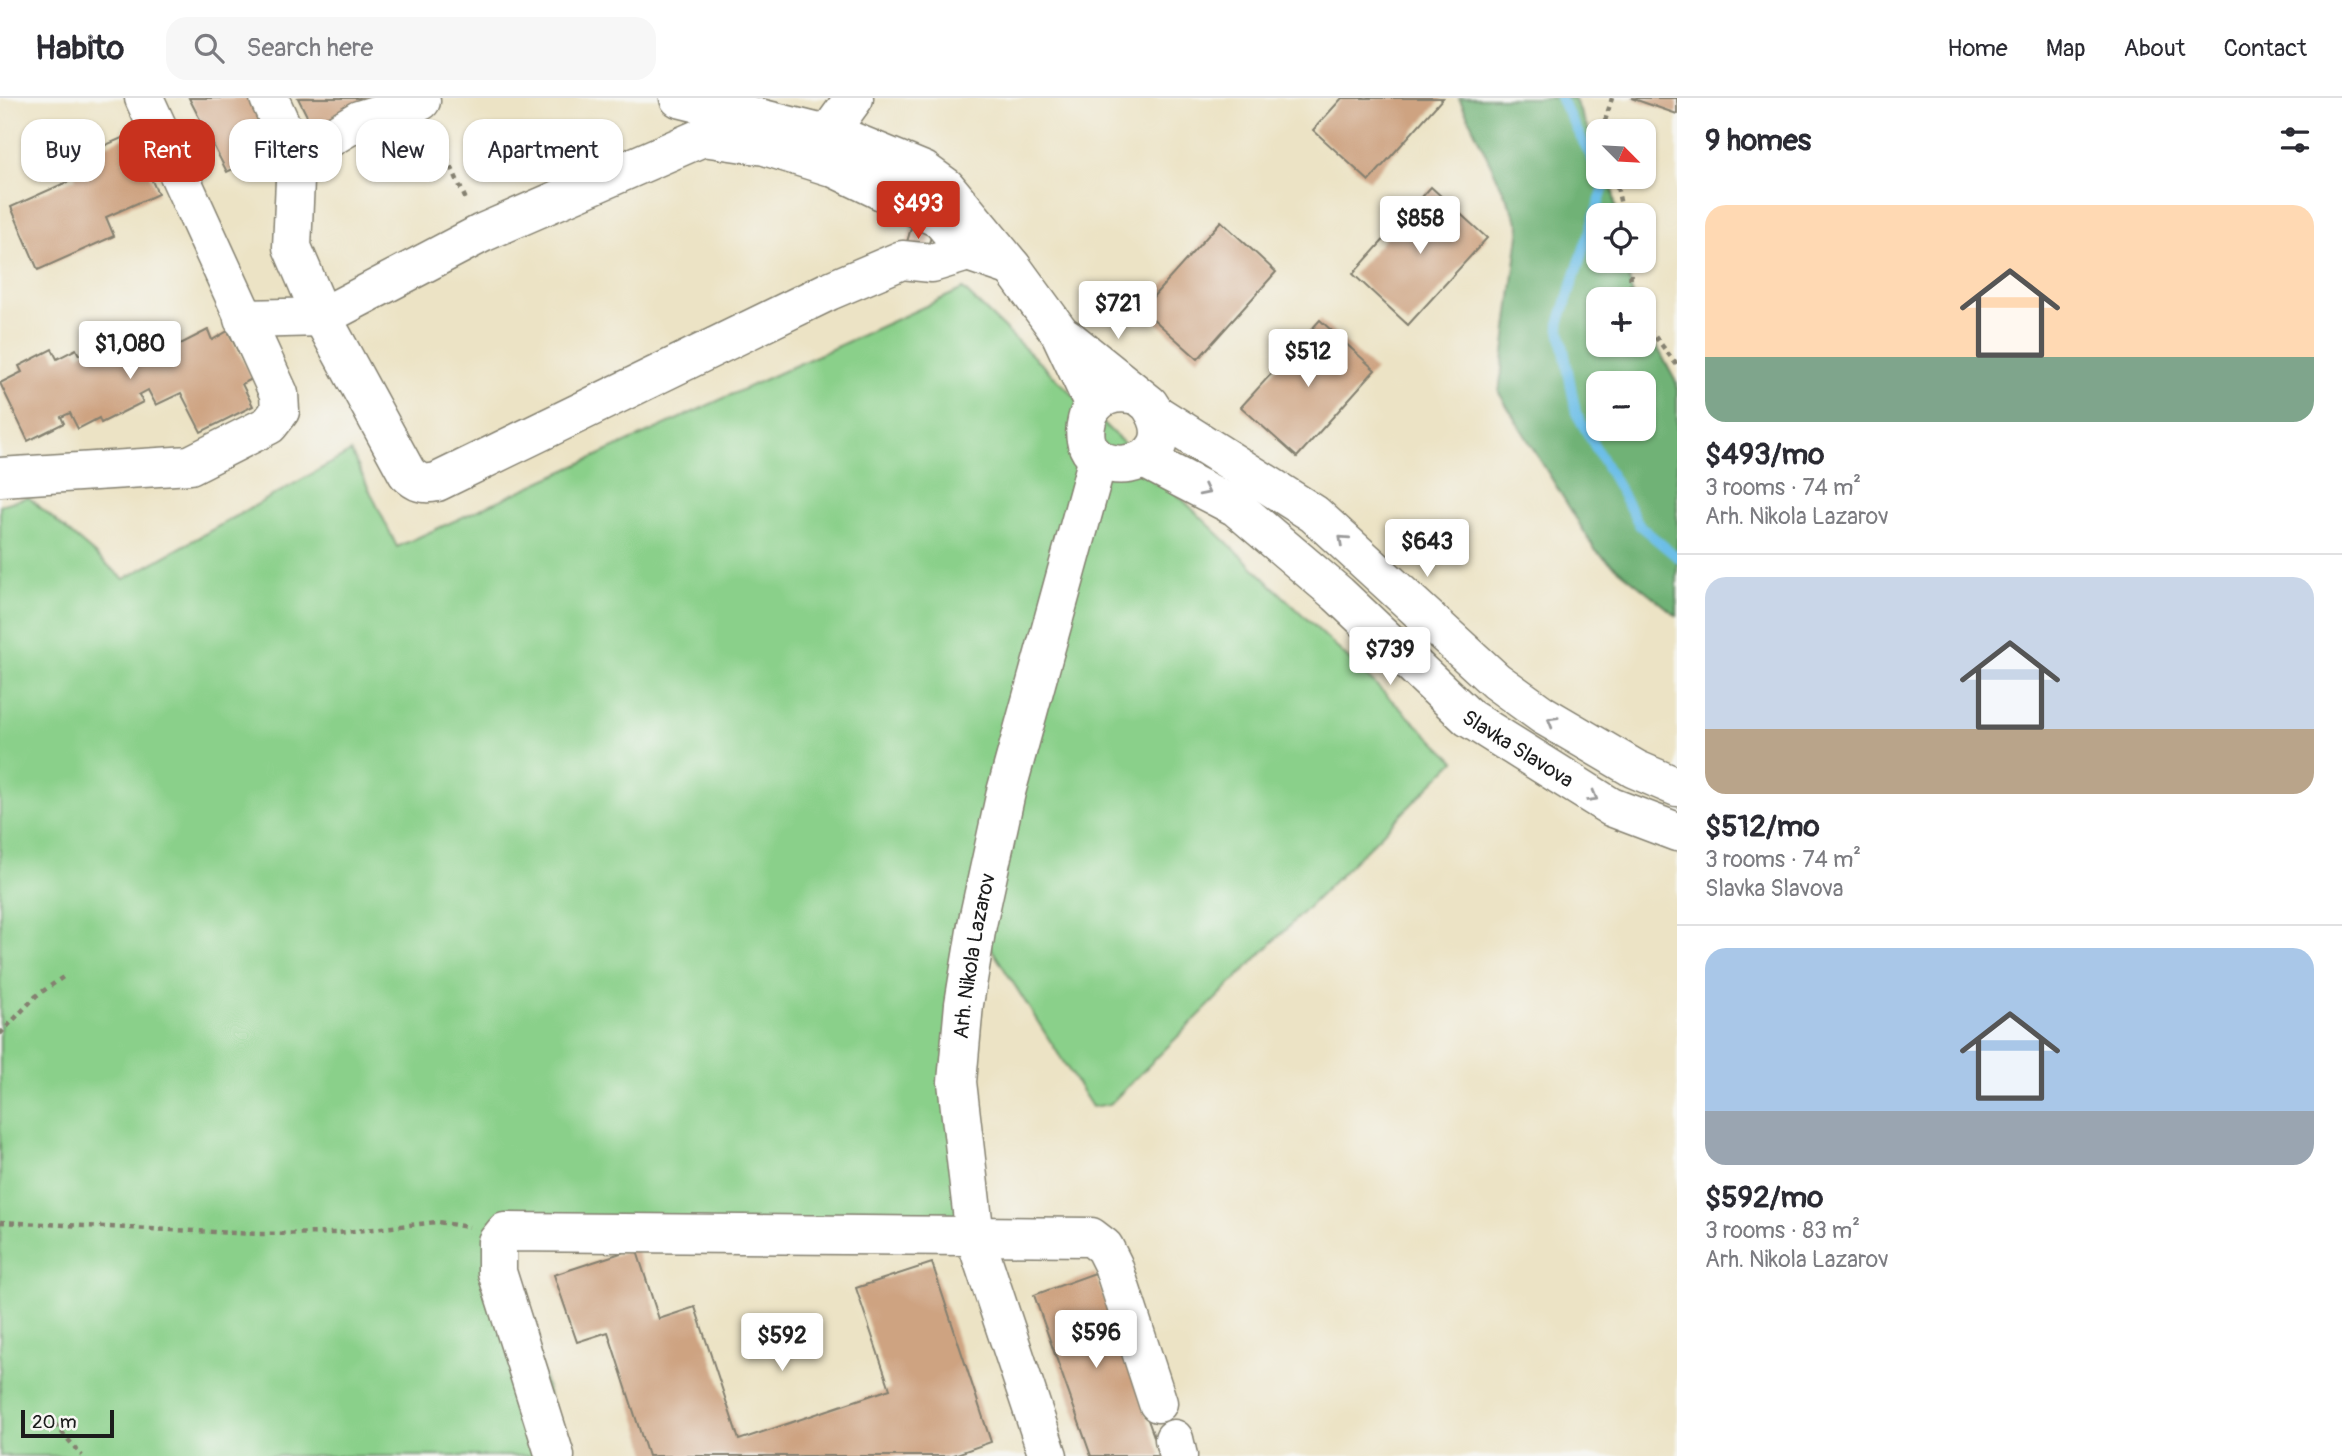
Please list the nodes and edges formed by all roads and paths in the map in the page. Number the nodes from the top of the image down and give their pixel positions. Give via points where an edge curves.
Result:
1 (144, 98) edge
2 (269, 98) edge
3 (679, 98) edge
4 (854, 98) edge
5 (1612, 98) edge
6 (421, 101) joint
7 (278, 119) edge
8 (1606, 119) edge
9 (342, 130) edge
10 (828, 134) junction
11 (885, 174) junction
12 (295, 182) edge
13 (462, 190) dead end
14 (968, 252) junction
15 (1012, 267) junction
16 (322, 317) junction
17 (243, 319) junction
18 (1060, 333) junction
19 (1656, 338) edge
20 (1677, 365) edge
21 (1094, 405) junction
22 (1148, 405) junction
23 (1098, 458) junction
24 (1144, 459) junction
25 (0, 477) edge
26 (1677, 787) edge
27 (1677, 832) edge
28 (66, 975) dead end
29 (0, 1034) edge
30 (0, 1222) edge
31 (505, 1232) junction
32 (975, 1237) junction
33 (1158, 1403) dead end
34 (55, 1424) dead end
35 (82, 1456) edge
36 (555, 1456) edge
37 (1048, 1456) edge

1 - 17 street
2 - 7 street
3 - 10 street
4 - 10 street
5 - 8 path
6 - 9 street via 359,120
6 - 13 path
10 - 11 street
11 - 14 street via 940,219
11 - 15 street via 924,171 946,187
11 - 16 street via 832,167 765,146 703,137 482,233
12 - 16 street via 292,247
14 - 15 street
14 - 16 street via 932,263 902,260 426,484 407,472
15 - 18 street
16 - 17 street
17 - 25 street via 279,394 281,411 269,425 190,465
18 - 21 street
18 - 22 street
19 - 20 path
21 - 22 street via 1115,393
21 - 23 street via 1086,438
22 - 24 street via 1158,439
26 -> 22 street, Slavka Slavova via 1635,769 1543,715 1496,681 1314,514
23 - 24 street via 1120,467
23 - 32 street, Arh. Nikola Lazarov via 1006,792 968,978 957,1082
24 -> 27 street, Slavka Slavova via 1236,507 1338,594 1469,718 1611,807
28 - 29 path via 36,996
30 - 31 path via 258,1234 337,1233 437,1222
31 - 32 street
31 - 36 street via 497,1242 497,1272
32 - 33 street via 1091,1237 1104,1247 1114,1265
32 - 37 street, Arh. Nikola Lazarov
34 - 35 path

